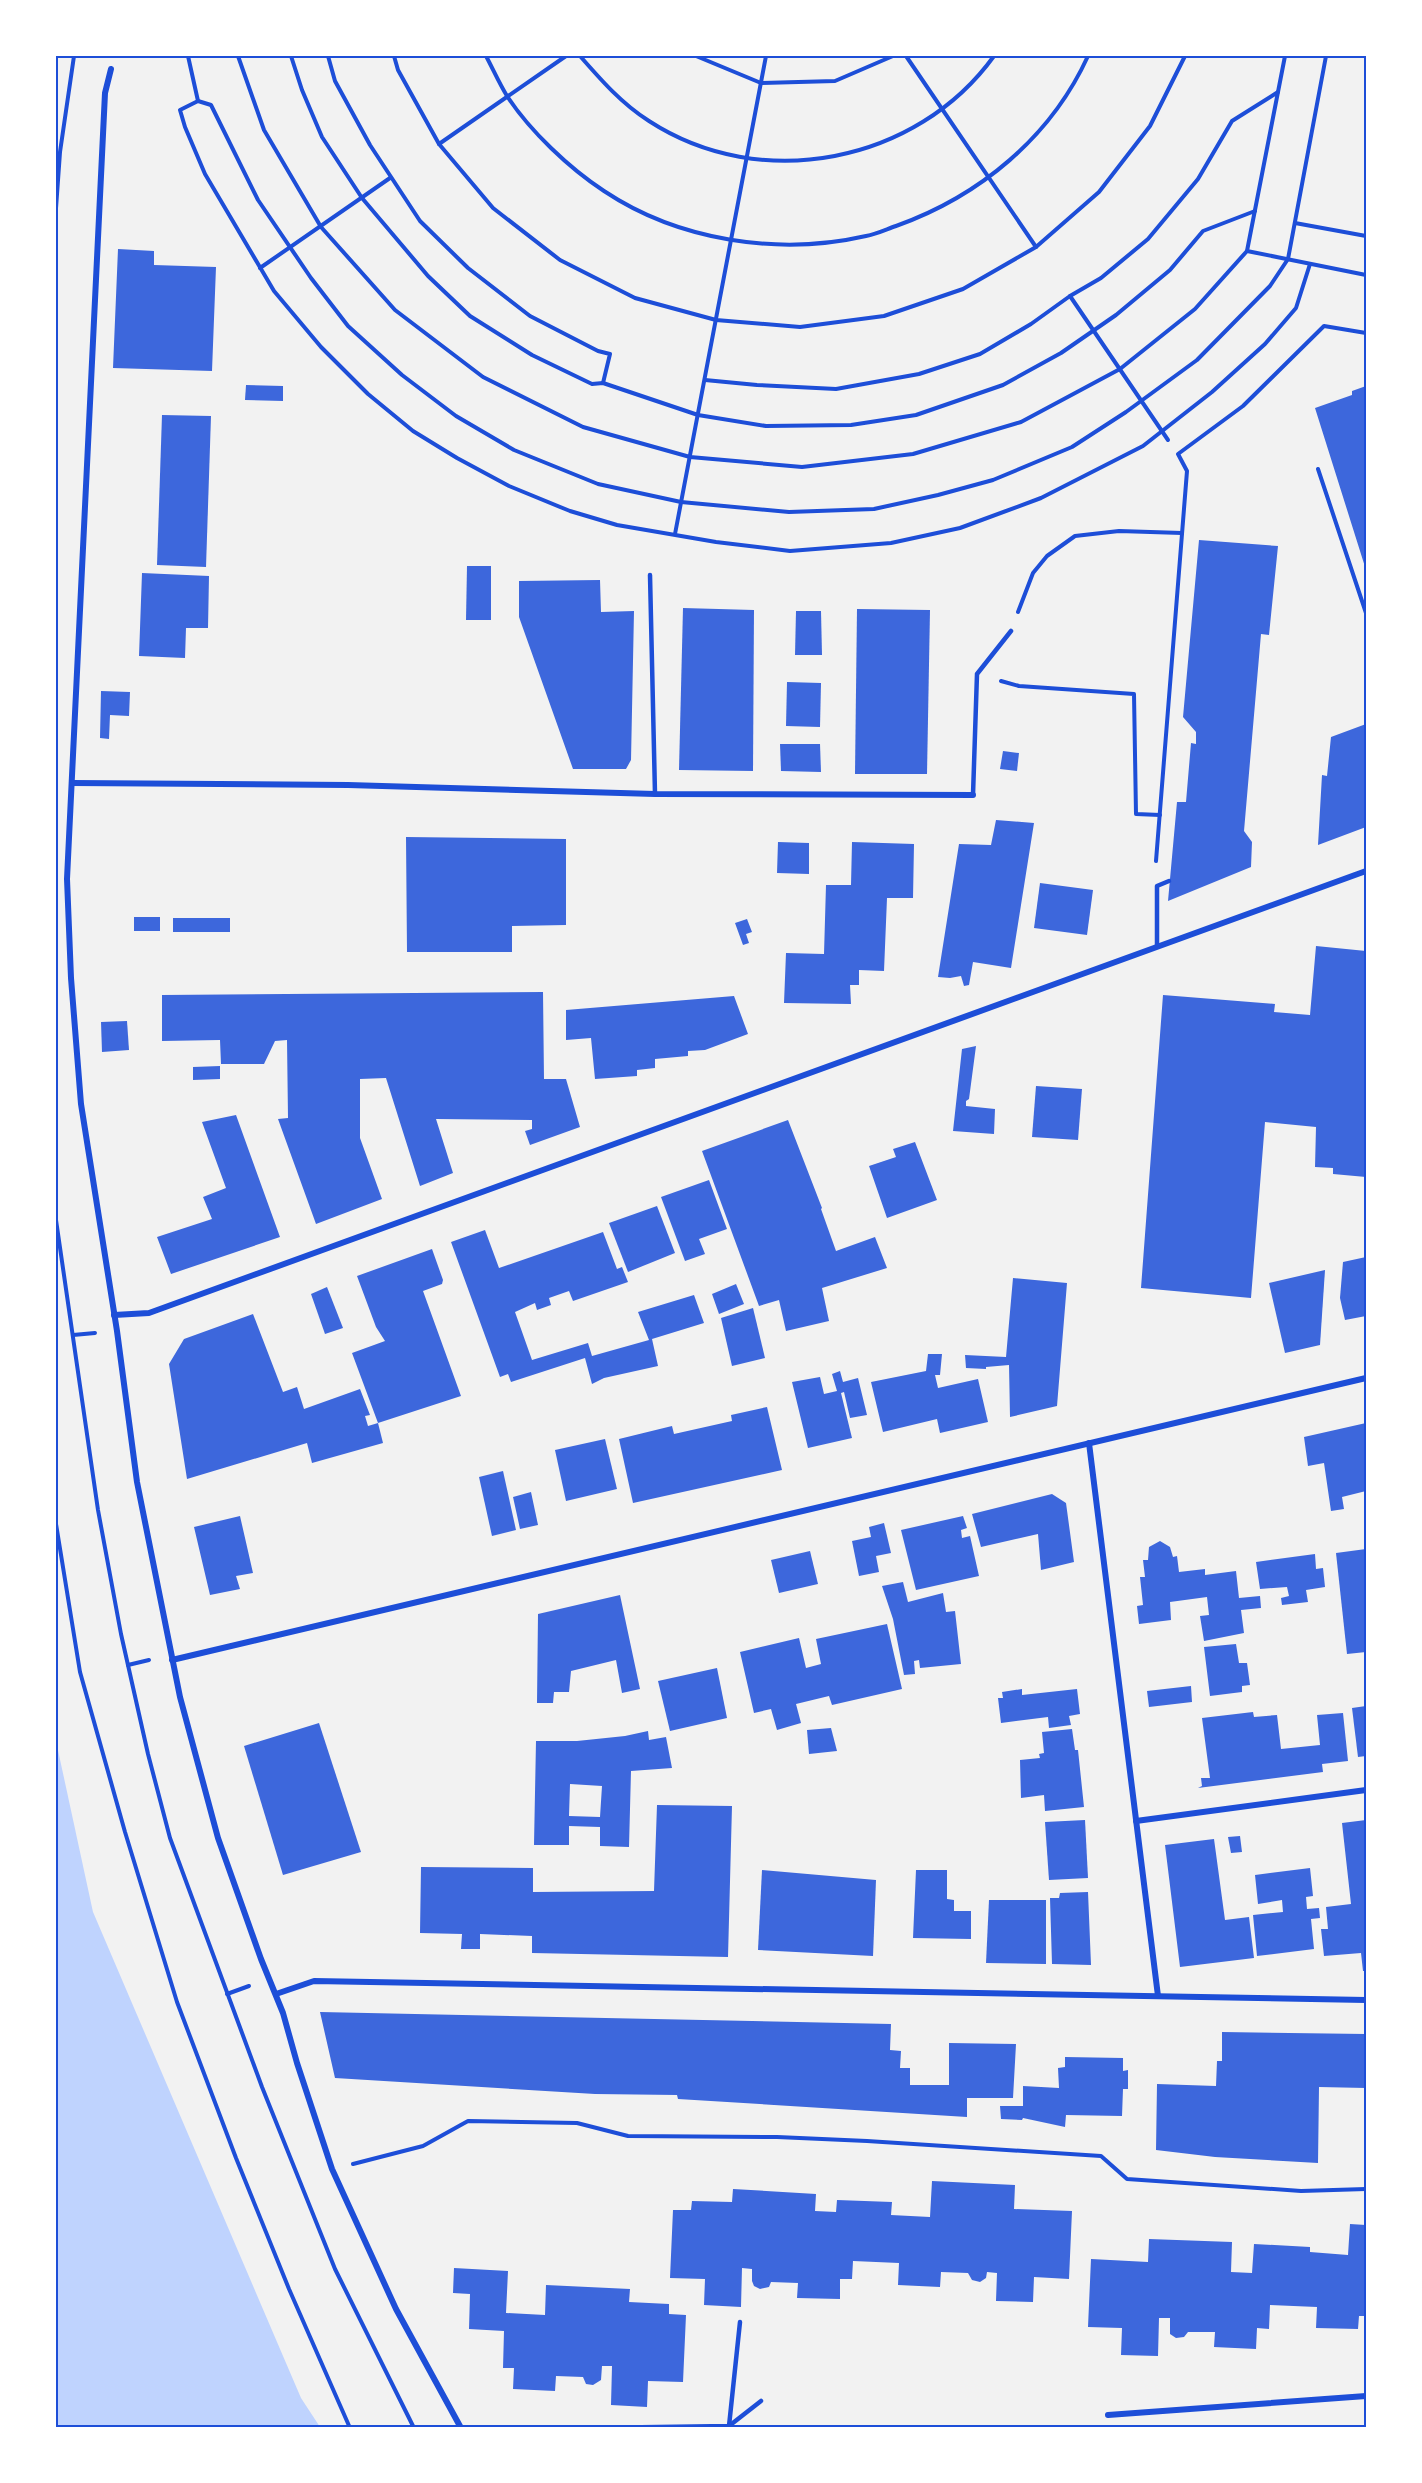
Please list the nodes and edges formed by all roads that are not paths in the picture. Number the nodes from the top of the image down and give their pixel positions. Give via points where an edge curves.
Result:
1 (111, 69) dead end
2 (650, 575) dead end
3 (1011, 631) road end
4 (72, 783) junction
5 (655, 795) junction
6 (973, 795) joint
7 (1366, 871) edge
8 (1169, 880) dead end
9 (1157, 947) junction
10 (114, 1315) junction
11 (1366, 1378) edge
12 (1089, 1443) junction
13 (172, 1660) junction
14 (1366, 1790) edge
15 (1136, 1821) junction
16 (276, 1994) junction
17 (1158, 1996) junction
18 (1366, 2000) edge
19 (740, 2322) dead end
20 (1366, 2396) edge
21 (761, 2401) dead end
22 (1108, 2415) dead end
23 (729, 2426) junction
24 (461, 2427) edge
25 (588, 2427) edge

1 - 4 street via 105,93
2 - 5 lane
3 - 6 lane via 977,674
4 - 5 street via 348,784
4 - 10 street via 67,879 76,1047 81,1104
5 - 6 street
7 - 9 street
8 - 9 lane via 1157,886
9 - 10 street via 149,1313
10 - 13 street via 136,1482
11 - 12 street
12 - 13 street
12 - 15 street
13 - 16 street via 218,1839
14 - 15 street
15 - 17 street
16 - 17 street via 314,1981
16 - 24 street via 332,2169 396,2309
17 - 18 street
19 - 23 lane
20 - 22 street
21 - 23 lane
23 - 25 lane

